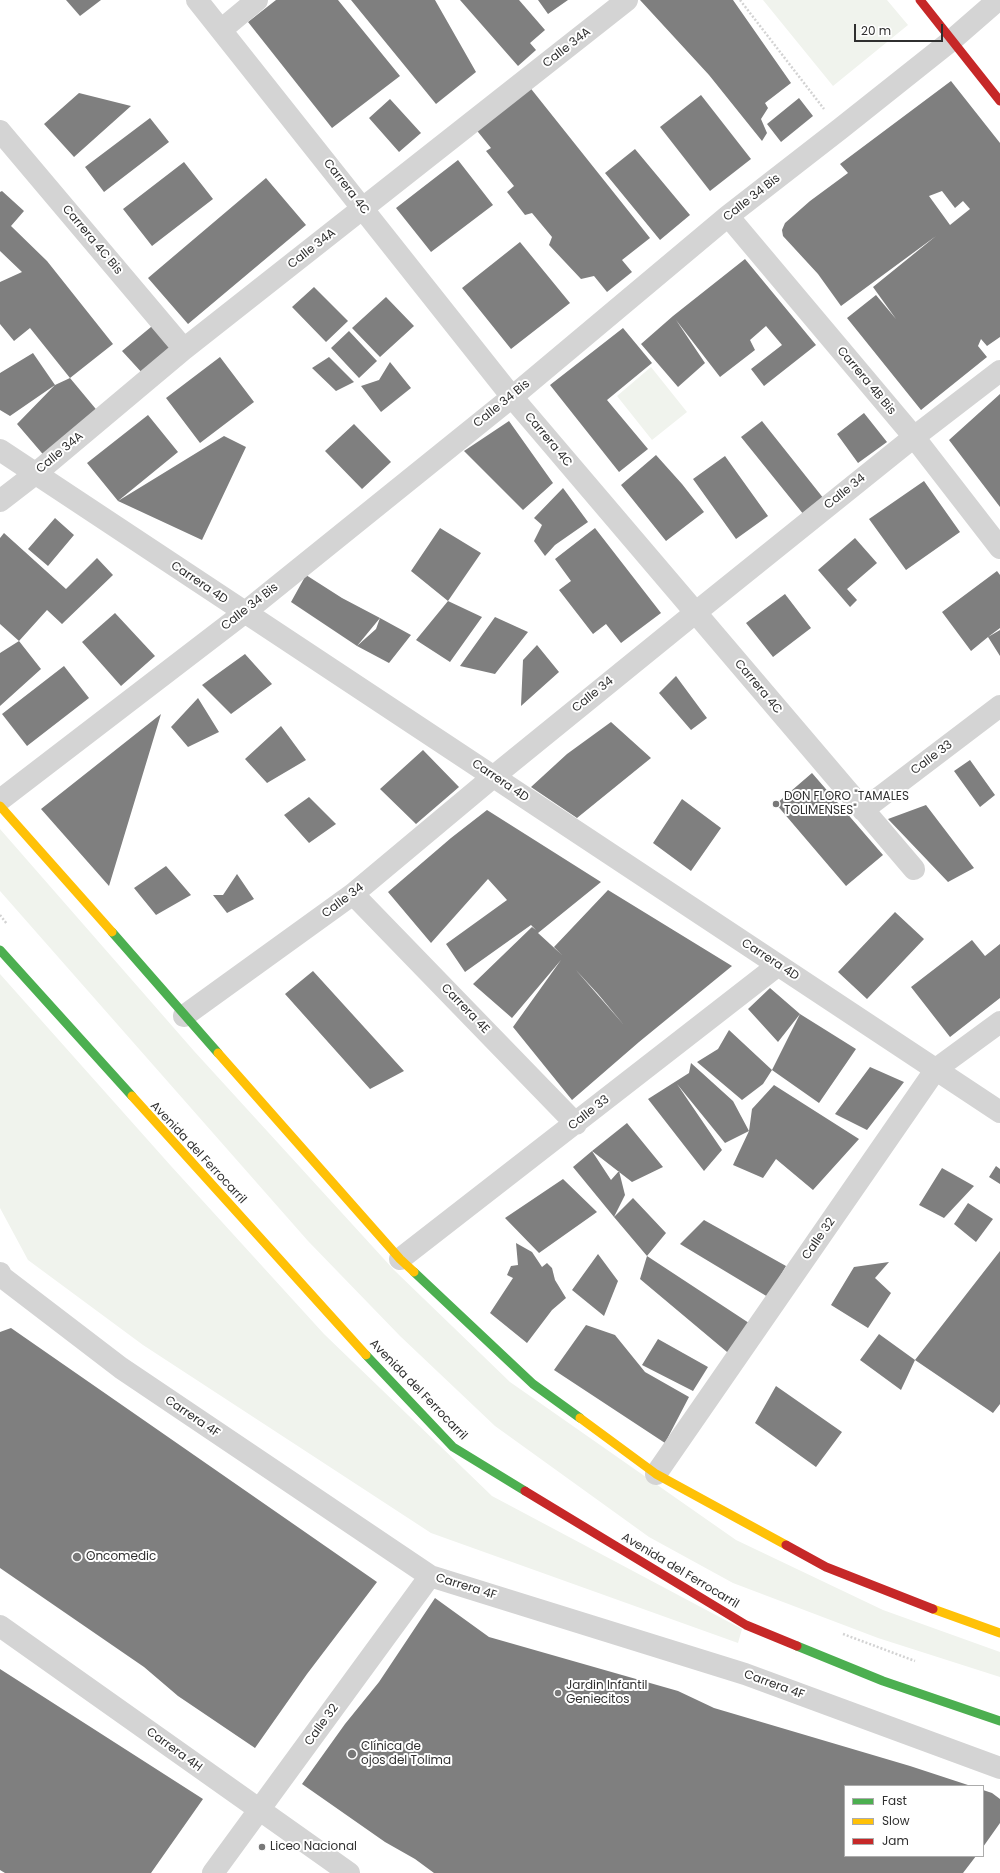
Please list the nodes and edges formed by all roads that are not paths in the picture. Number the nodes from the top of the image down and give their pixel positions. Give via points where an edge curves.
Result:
1 (197, 0) edge
2 (257, 0) edge
3 (627, 0) edge
4 (920, 0) edge
5 (998, 0) edge
6 (221, 30) junction
7 (952, 40) junction
8 (1000, 101) edge
9 (0, 131) edge
10 (363, 208) junction
11 (728, 216) junction
12 (184, 349) junction
13 (1000, 371) edge
14 (512, 397) junction
15 (914, 437) junction
16 (0, 450) edge
17 (35, 474) junction
18 (0, 501) edge
19 (1000, 548) edge
20 (244, 613) junction
21 (695, 613) junction
22 (1000, 706) edge
23 (493, 777) junction
24 (0, 800) edge
25 (0, 806) edge
26 (863, 810) junction
27 (914, 869) dead end
28 (353, 894) junction
29 (0, 950) edge
30 (777, 966) junction
31 (184, 1016) junction
32 (1000, 1022) edge
33 (936, 1069) junction
34 (1000, 1112) edge
35 (576, 1124) junction
36 (400, 1259) junction
37 (1, 1276) edge
38 (656, 1474) junction
39 (430, 1576) junction
40 (0, 1626) edge
41 (1000, 1632) edge
42 (1000, 1721) edge
43 (1000, 1768) edge
44 (259, 1811) junction
45 (213, 1873) edge
46 (349, 1873) edge

1 - 6 street, Carrera 4C
2 - 6 street
3 - 10 street, Calle 34A
4 - 7 main road
5 - 7 street, Calle 34 Bis
6 - 10 street, Carrera 4C
7 - 8 main road
7 - 11 street, Calle 34 Bis
9 - 12 street, Carrera 4C Bis
10 - 12 street, Calle 34A
10 - 14 street, Carrera 4C
11 - 14 street, Calle 34 Bis
11 - 15 street, Carrera 4B Bis
12 - 17 street, Calle 34A
13 - 15 street, Calle 34
14 - 20 street, Calle 34 Bis
14 - 21 street, Carrera 4C
15 - 19 street, Carrera 4B Bis
15 - 21 street, Calle 34
16 - 17 street, Carrera 4D
17 - 18 street, Calle 34A
17 - 20 street, Carrera 4D
20 - 23 street, Carrera 4D
20 - 24 street, Calle 34 Bis
21 - 23 street, Calle 34
21 - 26 street, Carrera 4C
22 - 26 street, Calle 33
23 - 28 street, Calle 34
23 - 30 street, Carrera 4D
25 - 31 main road
26 - 27 street, Carrera 4C
28 - 31 street, Calle 34
28 - 35 street, Carrera 4E
29 - 42 main road, Avenida del Ferrocarril via 336,1323 453,1447 746,1625 882,1681
30 - 33 street, Carrera 4D
30 - 35 street, Calle 33
31 - 36 main road
32 - 33 street, Calle 32
33 - 34 street, Carrera 4D
33 - 38 street, Calle 32
35 - 36 street, Calle 33
36 - 38 main road via 533,1384
37 - 39 street, Carrera 4F via 121,1368
38 - 41 main road via 826,1567 910,1601
39 - 43 street, Carrera 4F via 745,1674
39 - 44 street, Calle 32
40 - 44 street, Carrera 4H
44 - 45 street, Calle 32
44 - 46 street, Carrera 4H

